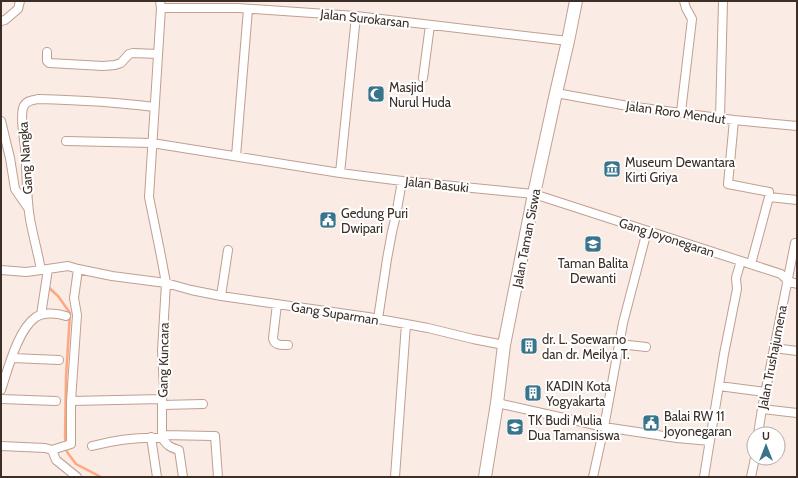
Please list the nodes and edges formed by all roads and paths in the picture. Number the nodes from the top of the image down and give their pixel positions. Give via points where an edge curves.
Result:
1 (20, 1) edge
2 (576, 1) edge
3 (684, 1) edge
4 (723, 1) edge
5 (160, 4) edge
6 (238, 4) edge
7 (248, 9) junction
8 (356, 16) junction
9 (1, 21) edge
10 (430, 25) junction
11 (568, 41) junction
12 (48, 52) dead end
13 (158, 54) junction
14 (423, 78) dead end
15 (556, 93) junction
16 (154, 107) junction
17 (681, 112) junction
18 (720, 118) junction
19 (734, 120) junction
20 (1, 121) edge
21 (797, 126) edge
22 (66, 141) dead end
23 (152, 143) junction
24 (236, 156) junction
25 (340, 173) junction
26 (402, 181) junction
27 (534, 194) junction
28 (769, 197) junction
29 (797, 200) edge
30 (29, 210) junction
31 (647, 231) junction
32 (795, 243) dead end
33 (228, 250) dead end
34 (741, 261) junction
35 (751, 264) junction
36 (45, 269) junction
37 (78, 269) junction
38 (1, 270) edge
39 (788, 281) junction
40 (166, 283) junction
41 (797, 284) edge
42 (221, 296) junction
43 (277, 304) junction
44 (41, 315) junction
45 (66, 316) dead end
46 (378, 319) junction
47 (406, 324) junction
48 (619, 344) junction
49 (288, 345) dead end
50 (504, 345) junction
51 (646, 346) dead end
52 (774, 348) junction
53 (797, 351) edge
54 (12, 358) junction
55 (59, 360) dead end
56 (719, 386) junction
57 (1, 390) edge
58 (765, 392) junction
59 (1, 399) edge
60 (56, 400) dead end
61 (72, 401) junction
62 (162, 402) junction
63 (497, 403) junction
64 (203, 404) dead end
65 (762, 409) junction
66 (797, 413) edge
67 (759, 426) edge
68 (604, 427) junction
69 (162, 436) junction
70 (151, 437) junction
71 (710, 441) junction
72 (1, 446) edge
73 (92, 446) dead end
74 (52, 450) junction
75 (753, 466) edge
76 (77, 477) edge
77 (158, 477) edge
78 (183, 477) edge
79 (218, 477) edge
80 (395, 477) edge
81 (485, 477) edge
82 (593, 477) edge
83 (704, 477) edge
84 (751, 477) edge

1 - 9 street via 18,9
2 - 11 main road, Jalan Taman Siswa
3 - 17 street via 692,19
4 - 18 street
5 - 6 street, Jalan Surokarsan
5 - 13 street, Gang Kuncara
6 - 7 street, Jalan Surokarsan
7 - 8 street, Jalan Surokarsan
7 - 24 street
8 - 10 street, Jalan Surokarsan
8 - 25 street
10 - 11 street, Jalan Surokarsan
10 - 14 street
11 - 15 main road, Jalan Taman Siswa
12 - 13 street via 49,63 103,66 121,63 133,53
13 - 16 street, Gang Kuncara
15 - 17 street, Jalan Roro Mendut via 628,106
15 - 27 main road, Jalan Taman Siswa
16 - 23 street, Gang Kuncara
16 - 30 street, Gang Nangka via 94,101 38,99 28,102 23,107 22,120
17 - 18 street, Jalan Roro Mendut
18 - 19 street, Jalan Roro Mendut
19 - 21 street, Jalan Roro Mendut
19 - 28 street via 728,184 769,192
20 - 30 street via 15,189
22 - 23 street, Jalan Basuki
23 - 24 street, Jalan Basuki
23 - 40 street, Gang Kuncara via 149,197
24 - 25 street, Jalan Basuki
25 - 26 street, Jalan Basuki
26 - 27 street, Jalan Basuki
26 - 46 street
27 - 31 street, Gang Joyonegaran
27 - 50 main road, Jalan Taman Siswa
28 - 29 street
28 - 35 street
30 - 36 street, Gang Nangka via 38,255
31 - 34 street, Gang Joyonegaran
31 - 48 street
32 - 39 street, Jalan Trushajumena
33 - 42 street
34 - 35 street, Gang Joyonegaran
34 - 56 street
35 - 39 street, Gang Joyonegaran via 781,274
36 - 37 street via 68,266
36 - 38 street via 26,272
36 - 44 street, Gang Nangka
37 - 40 street, Gang Suparman
37 - 61 street via 74,298 77,315
39 - 41 street, Gang Joyonegaran
39 - 52 street, Jalan Trushajumena
40 - 42 street, Gang Suparman
40 - 62 street, Gang Kuncara
42 - 43 street, Gang Suparman
43 - 46 street, Gang Suparman
43 - 49 street via 273,341
44 - 45 street via 59,313
44 - 54 street via 31,322 18,340
46 - 47 street, Gang Suparman
47 - 50 street, Gang Suparman
47 - 80 street
48 - 51 street
48 - 68 street
50 - 63 main road, Jalan Taman Siswa
52 - 53 street
52 - 58 street, Jalan Trushajumena
54 - 55 street
54 - 57 street
56 - 58 street
56 - 71 street
58 - 65 street, Jalan Trushajumena
59 - 60 street
61 - 62 street
61 - 74 street via 71,444
62 - 64 street
62 - 69 street, Gang Kuncara
63 - 68 street
63 - 81 main road, Jalan Taman Siswa
65 - 66 street
65 - 67 street, Jalan Trushajumena
68 - 71 street
68 - 82 street
69 - 70 street
69 - 78 street via 171,448 179,450
69 - 79 street via 215,436
70 - 73 street via 122,439
70 - 77 street
71 - 83 street
72 - 74 street
74 - 76 street via 56,460
75 - 84 street

